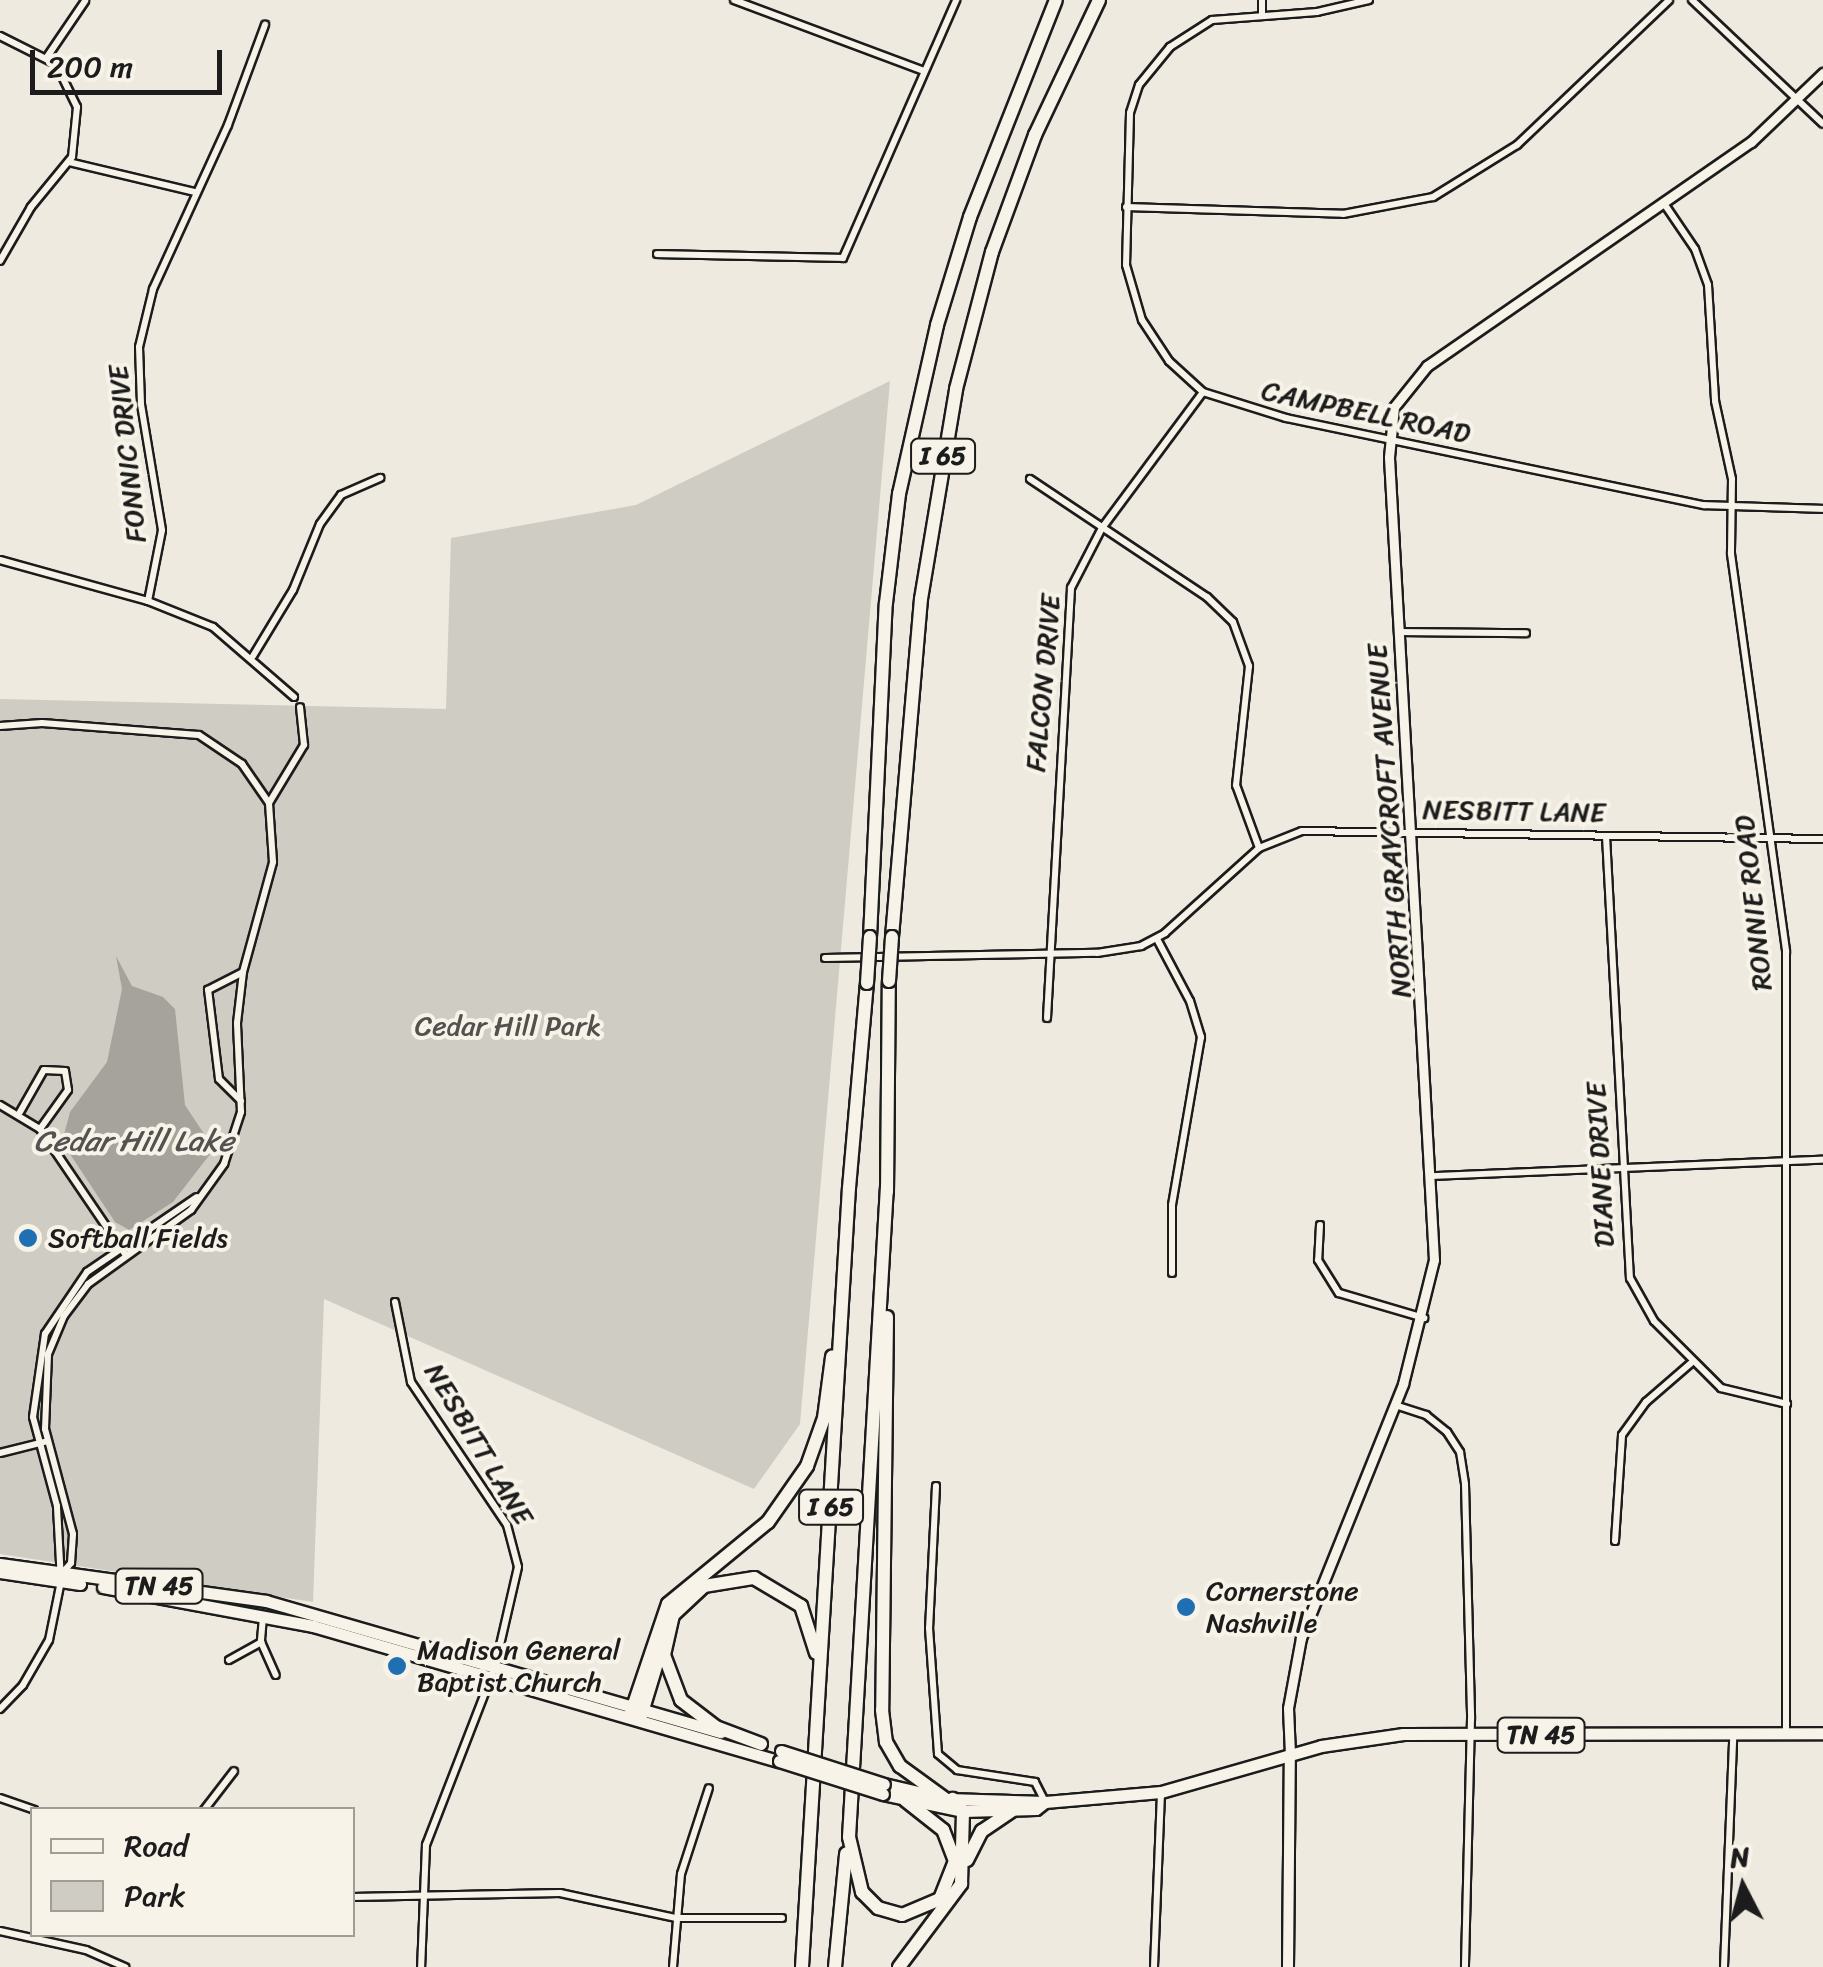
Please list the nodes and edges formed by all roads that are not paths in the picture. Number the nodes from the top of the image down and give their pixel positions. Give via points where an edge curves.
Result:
1 (734, 0) edge
2 (956, 0) edge
3 (1056, 0) edge
4 (1099, 0) edge
5 (1262, 0) edge
6 (1369, 0) edge
7 (1670, 0) edge
8 (1692, 0) edge
9 (84, 1) edge
10 (1262, 13) junction
11 (265, 26) dead end
12 (0, 36) edge
13 (46, 57) junction
14 (924, 72) junction
15 (1823, 73) edge
16 (1798, 100) junction
17 (1823, 124) edge
18 (69, 162) junction
19 (195, 192) junction
20 (1663, 202) junction
21 (1126, 208) junction
22 (657, 254) dead end
23 (0, 260) edge
24 (1203, 392) junction
25 (1389, 440) junction
26 (380, 478) dead end
27 (1030, 479) dead end
28 (1732, 508) junction
29 (1823, 509) edge
30 (1102, 528) junction
31 (0, 560) edge
32 (148, 600) junction
33 (1400, 632) junction
34 (1526, 633) dead end
35 (252, 656) junction
36 (294, 697) dead end
37 (300, 706) dead end
38 (0, 726) edge
39 (270, 803) junction
40 (1412, 831) junction
41 (1606, 836) junction
42 (1823, 839) edge
43 (1770, 840) junction
44 (1259, 848) junction
45 (1157, 939) junction
46 (1052, 954) junction
47 (825, 958) dead end
48 (243, 972) junction
49 (1047, 1018) dead end
50 (242, 1102) junction
51 (0, 1105) edge
52 (20, 1112) junction
53 (40, 1128) junction
54 (1790, 1160) junction
55 (1823, 1160) edge
56 (1622, 1164) junction
57 (218, 1174) junction
58 (1434, 1176) junction
59 (887, 1186) junction
60 (1320, 1224) dead end
61 (120, 1246) junction
62 (125, 1254) junction
63 (844, 1271) junction
64 (1172, 1272) dead end
65 (395, 1302) dead end
66 (1424, 1318) junction
67 (1691, 1363) junction
68 (1787, 1404) junction
69 (1396, 1405) junction
70 (48, 1441) junction
71 (37, 1444) junction
72 (0, 1453) edge
73 (936, 1486) dead end
74 (1615, 1541) dead end
75 (0, 1564) edge
76 (0, 1572) edge
77 (62, 1577) junction
78 (264, 1607) junction
79 (668, 1628) junction
80 (261, 1642) junction
81 (229, 1660) dead end
82 (493, 1672) junction
83 (276, 1675) dead end
84 (0, 1709) edge
85 (637, 1713) junction
86 (1469, 1733) junction
87 (1823, 1733) edge
88 (1786, 1736) junction
89 (1733, 1738) junction
90 (815, 1742) junction
91 (760, 1744) junction
92 (1290, 1754) junction
93 (780, 1756) junction
94 (234, 1770) dead end
95 (709, 1788) dead end
96 (884, 1789) junction
97 (1160, 1792) junction
98 (0, 1798) edge
99 (948, 1799) junction
100 (906, 1800) junction
101 (1044, 1802) junction
102 (206, 1807) edge
103 (30, 1809) edge
104 (963, 1811) junction
105 (1012, 1811) junction
106 (849, 1836) junction
107 (964, 1867) junction
108 (355, 1897) edge
109 (424, 1900) junction
110 (676, 1918) junction
111 (782, 1918) dead end
112 (0, 1931) edge
113 (125, 1967) edge
114 (421, 1967) edge
115 (674, 1967) edge
116 (802, 1967) edge
117 (835, 1967) edge
118 (898, 1967) edge
119 (1154, 1967) edge
120 (1288, 1967) edge
121 (1465, 1967) edge
122 (1724, 1967) edge

1 - 14 street
2 - 14 street
3 - 63 highway, I 65, bridge via 970,217 937,324 899,494 886,603 868,983
4 - 59 highway, I 65, bridge via 1035,134 992,252 956,389 921,600 889,981
5 - 10 street
6 - 10 street via 1328,11
7 - 21 street via 1517,144 1433,197 1343,214
8 - 16 street
9 - 13 street
10 - 21 street, CAMPBELL ROAD via 1212,20 1180,38 1139,85 1130,113
11 - 19 street, FONNIC DRIVE
12 - 13 street
13 - 18 street via 64,76 77,107
14 - 22 street via 898,145 842,258
15 - 16 street, NORTH GRAYCROFT AVENUE
16 - 17 street
16 - 20 street, NORTH GRAYCROFT AVENUE via 1751,142
18 - 19 street
18 - 23 street
19 - 32 street, FONNIC DRIVE via 153,289 139,347 141,404 162,530
20 - 25 street, NORTH GRAYCROFT AVENUE via 1426,366 1394,407
20 - 28 street, RONNIE ROAD via 1695,249 1708,285
21 - 24 street, CAMPBELL ROAD via 1126,265 1135,305 1162,352
24 - 25 street, CAMPBELL ROAD via 1252,411
24 - 30 street, FALCON DRIVE
25 - 28 street, CAMPBELL ROAD
25 - 33 street, NORTH GRAYCROFT AVENUE
26 - 35 street via 342,495 320,524 293,590
27 - 30 street
28 - 29 street, CAMPBELL ROAD
28 - 43 street, RONNIE ROAD via 1731,554
30 - 44 street via 1218,605 1242,638 1248,672 1236,785
30 - 46 street, FALCON DRIVE via 1071,588 1066,630
31 - 32 street
32 - 35 street via 213,626
33 - 34 street
33 - 40 street, NORTH GRAYCROFT AVENUE
35 - 36 street
37 - 39 street via 304,745
38 - 39 street via 199,735 231,754
39 - 48 street via 273,862
40 - 41 street, NESBITT LANE
40 - 44 street, NESBITT LANE via 1302,831
40 - 58 street, NORTH GRAYCROFT AVENUE
41 - 43 street, NESBITT LANE
41 - 56 street, DIANE DRIVE
42 - 43 street, NESBITT LANE
43 - 54 street, RONNIE ROAD via 1786,951
44 - 45 street, NESBITT LANE
45 - 46 street, NESBITT LANE via 1113,952
45 - 64 street via 1190,1001 1200,1037 1172,1206
46 - 47 street, NESBITT LANE
46 - 49 street, FALCON DRIVE
48 - 50 street via 237,1023
48 - 50 street via 208,990 219,1079
50 - 57 street
51 - 52 street
52 - 53 street
52 - 53 street via 44,1070 65,1071 68,1090
53 - 61 street
54 - 55 street
54 - 56 street
54 - 68 street, RONNIE ROAD
56 - 58 street
56 - 67 street, DIANE DRIVE via 1630,1278 1643,1307
57 - 61 street via 184,1208
57 - 62 street via 191,1210
58 - 66 street, NORTH GRAYCROFT AVENUE via 1436,1241
59 - 99 highway via 882,1710 886,1742 900,1766
59 - 106 highway, I 65
60 - 66 street via 1318,1260 1339,1293
61 - 62 street
61 - 71 street via 70,1290 45,1334 33,1387
62 - 70 street via 78,1295 54,1338 44,1384
63 - 85 highway via 824,1418 806,1466 768,1522 668,1604
63 - 90 highway, I 65
65 - 82 street, NESBITT LANE via 400,1344 420,1399 486,1491 515,1546 516,1586
66 - 69 street, NORTH GRAYCROFT AVENUE
67 - 68 street, DIANE DRIVE via 1720,1388
67 - 74 street via 1646,1402 1622,1435
68 - 88 street, RONNIE ROAD
69 - 86 street via 1438,1423 1463,1465
69 - 92 street, NORTH GRAYCROFT AVENUE via 1301,1638 1288,1708
70 - 71 street
70 - 77 street via 71,1515 71,1564
71 - 72 street
71 - 77 street via 57,1506
73 - 101 street via 929,1628 938,1754 957,1770 1035,1782
75 - 77 main road, TN 45
76 - 77 main road, TN 45
77 - 78 main road, TN 45
77 - 84 street via 50,1640
78 - 80 street
78 - 82 main road, TN 45
79 - 85 highway
79 - 90 highway via 681,1604 716,1581 754,1578 790,1596 806,1614 816,1646
79 - 91 highway via 666,1666 681,1700 716,1727
80 - 81 street
80 - 83 street
82 - 85 main road, TN 45
82 - 109 street, NESBITT LANE via 426,1845
85 - 91 main road, TN 45
85 - 93 main road, TN 45
86 - 89 main road, TN 45
86 - 92 main road, TN 45 via 1349,1740
86 - 121 street
87 - 88 main road, TN 45
88 - 89 main road, TN 45
89 - 122 street
90 - 116 highway, I 65
91 - 93 main road, TN 45
92 - 97 main road, TN 45
92 - 120 main road
93 - 96 main road, TN 45, bridge
94 - 102 street
95 - 110 street via 691,1832
96 - 99 main road, TN 45
96 - 100 main road, TN 45
97 - 101 main road, TN 45
97 - 119 street
98 - 103 street
99 - 101 main road, TN 45
99 - 104 highway
100 - 104 main road, TN 45
100 - 106 highway via 937,1822 954,1850 950,1887 932,1906 902,1915 869,1901 853,1872
101 - 105 main road, TN 45
104 - 105 main road, TN 45
104 - 107 highway
105 - 107 highway via 982,1831
106 - 117 highway, I 65
107 - 118 highway via 952,1900
108 - 109 street
109 - 110 street via 560,1892
109 - 114 street, NESBITT LANE
110 - 111 street
110 - 115 street
112 - 113 street via 86,1950

